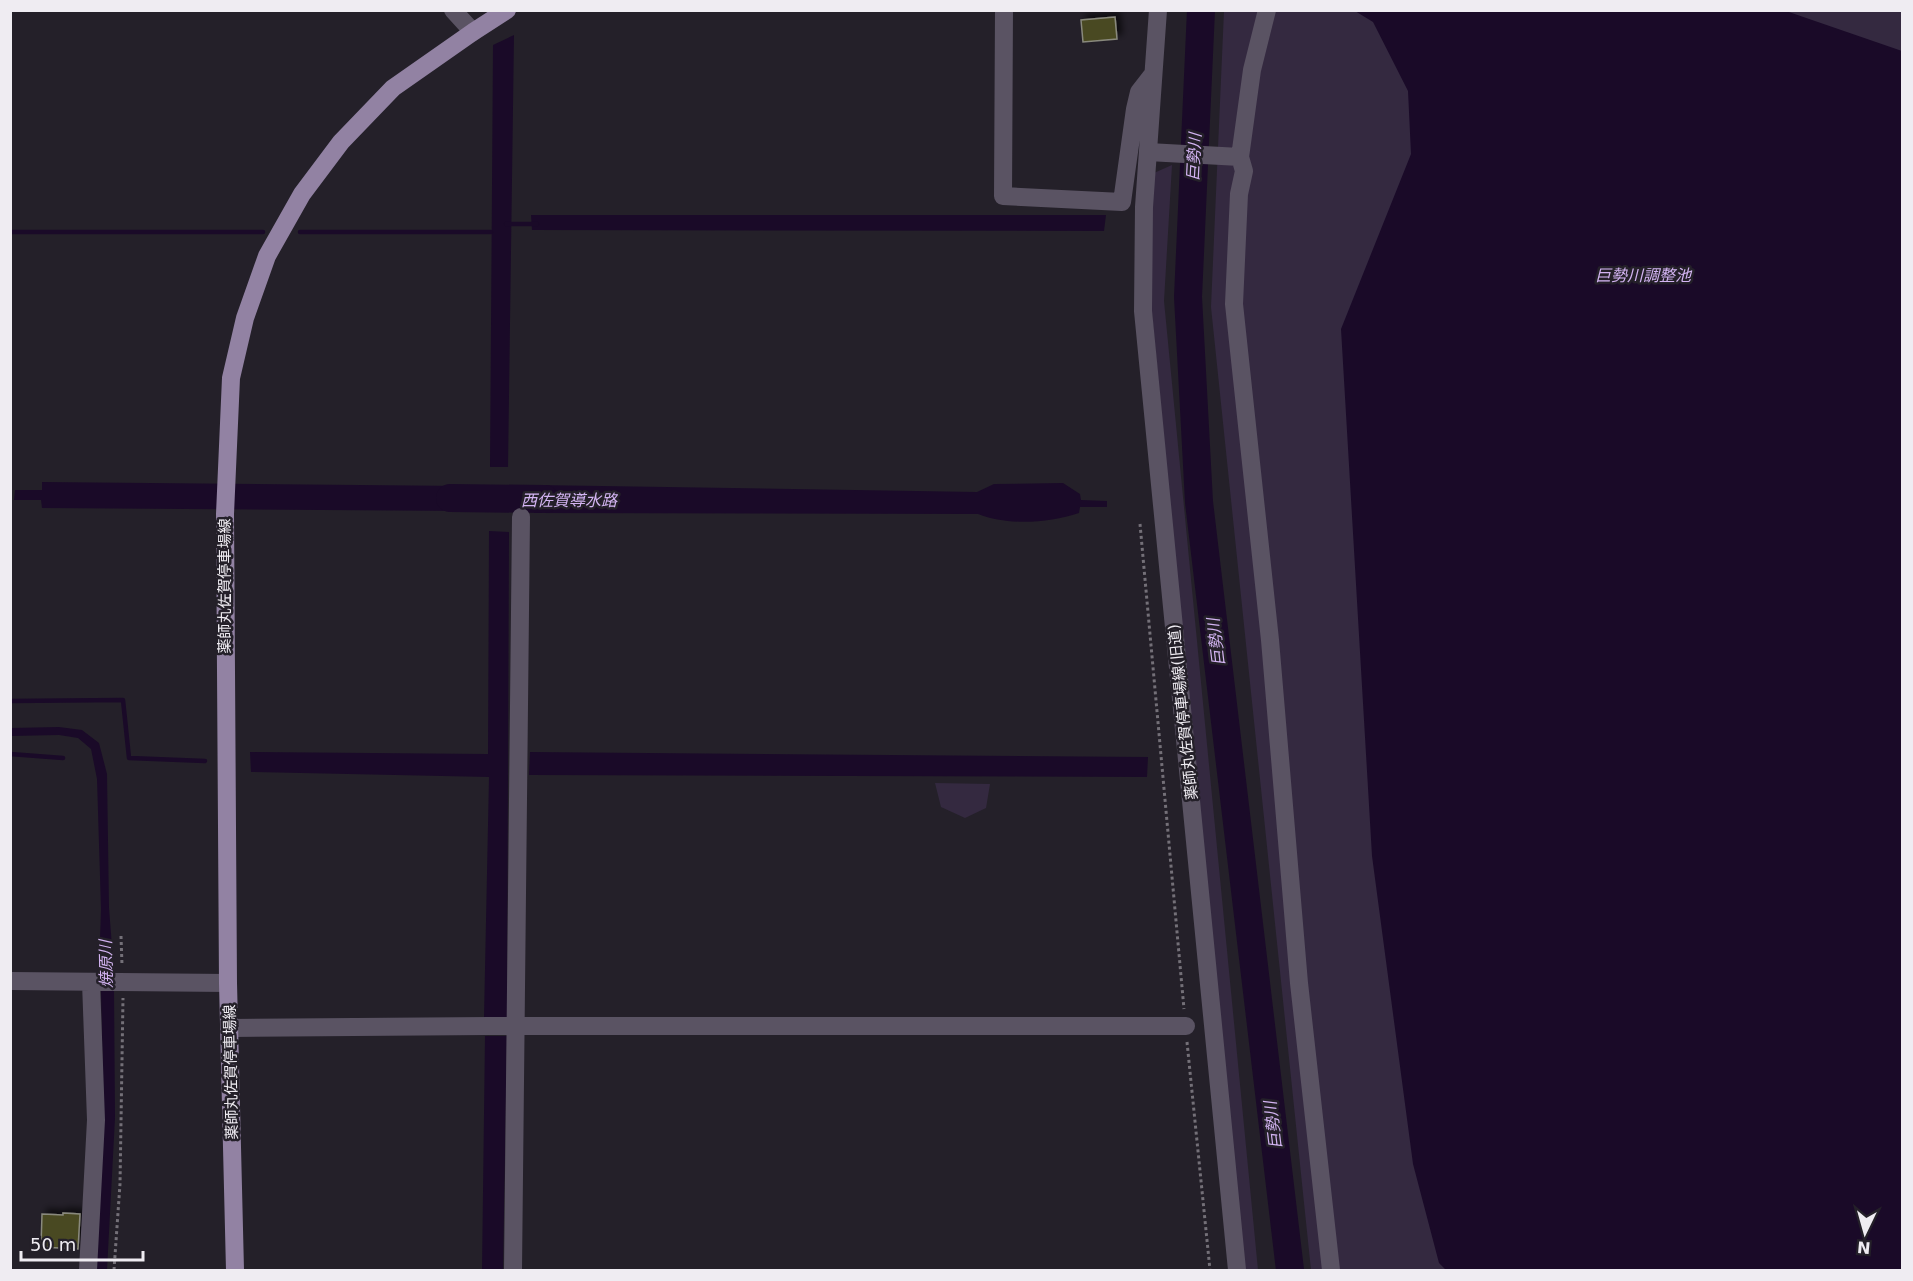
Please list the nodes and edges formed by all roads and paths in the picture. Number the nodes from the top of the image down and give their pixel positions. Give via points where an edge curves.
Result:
1 (507, 10) edge
2 (1004, 10) edge
3 (1158, 10) edge
4 (1267, 10) edge
5 (457, 12) edge
6 (473, 32) junction
7 (1153, 74) junction
8 (1148, 152) junction
9 (1240, 157) junction
10 (521, 517) dead end
11 (1140, 524) dead end
12 (121, 936) dead end
13 (10, 981) edge
14 (91, 982) junction
15 (123, 982) junction
16 (228, 983) junction
17 (502, 1026) junction
18 (1185, 1026) junction
19 (230, 1028) junction
20 (88, 1270) edge
21 (114, 1270) edge
22 (235, 1270) edge
23 (513, 1270) edge
24 (1210, 1270) edge
25 (1237, 1270) edge
26 (1331, 1270) edge

1 - 6 main road, 薬師丸佐賀停車場線
2 - 7 street via 1003,196 1122,202 1139,92
3 - 7 street, 薬師丸佐賀停車場線(旧道)
4 - 9 street via 1252,70
5 - 6 street
6 - 16 main road, 薬師丸佐賀停車場線 via 393,88 341,142 302,194 273,245 245,318 231,378 225,514
7 - 8 street, 薬師丸佐賀停車場線(旧道)
8 - 9 street
8 - 25 street, 薬師丸佐賀停車場線(旧道) via 1142,276 1147,365
9 - 26 street via 1244,171 1239,194 1234,304 1270,640 1299,983
10 - 17 street via 519,772
11 - 18 path
12 - 15 path
13 - 14 street
14 - 15 street
14 - 20 street via 96,1120
15 - 16 street
15 - 21 path via 121,1162
16 - 19 main road, 薬師丸佐賀停車場線
17 - 18 street
17 - 19 street
17 - 23 street
18 - 24 path
19 - 22 main road, 薬師丸佐賀停車場線

